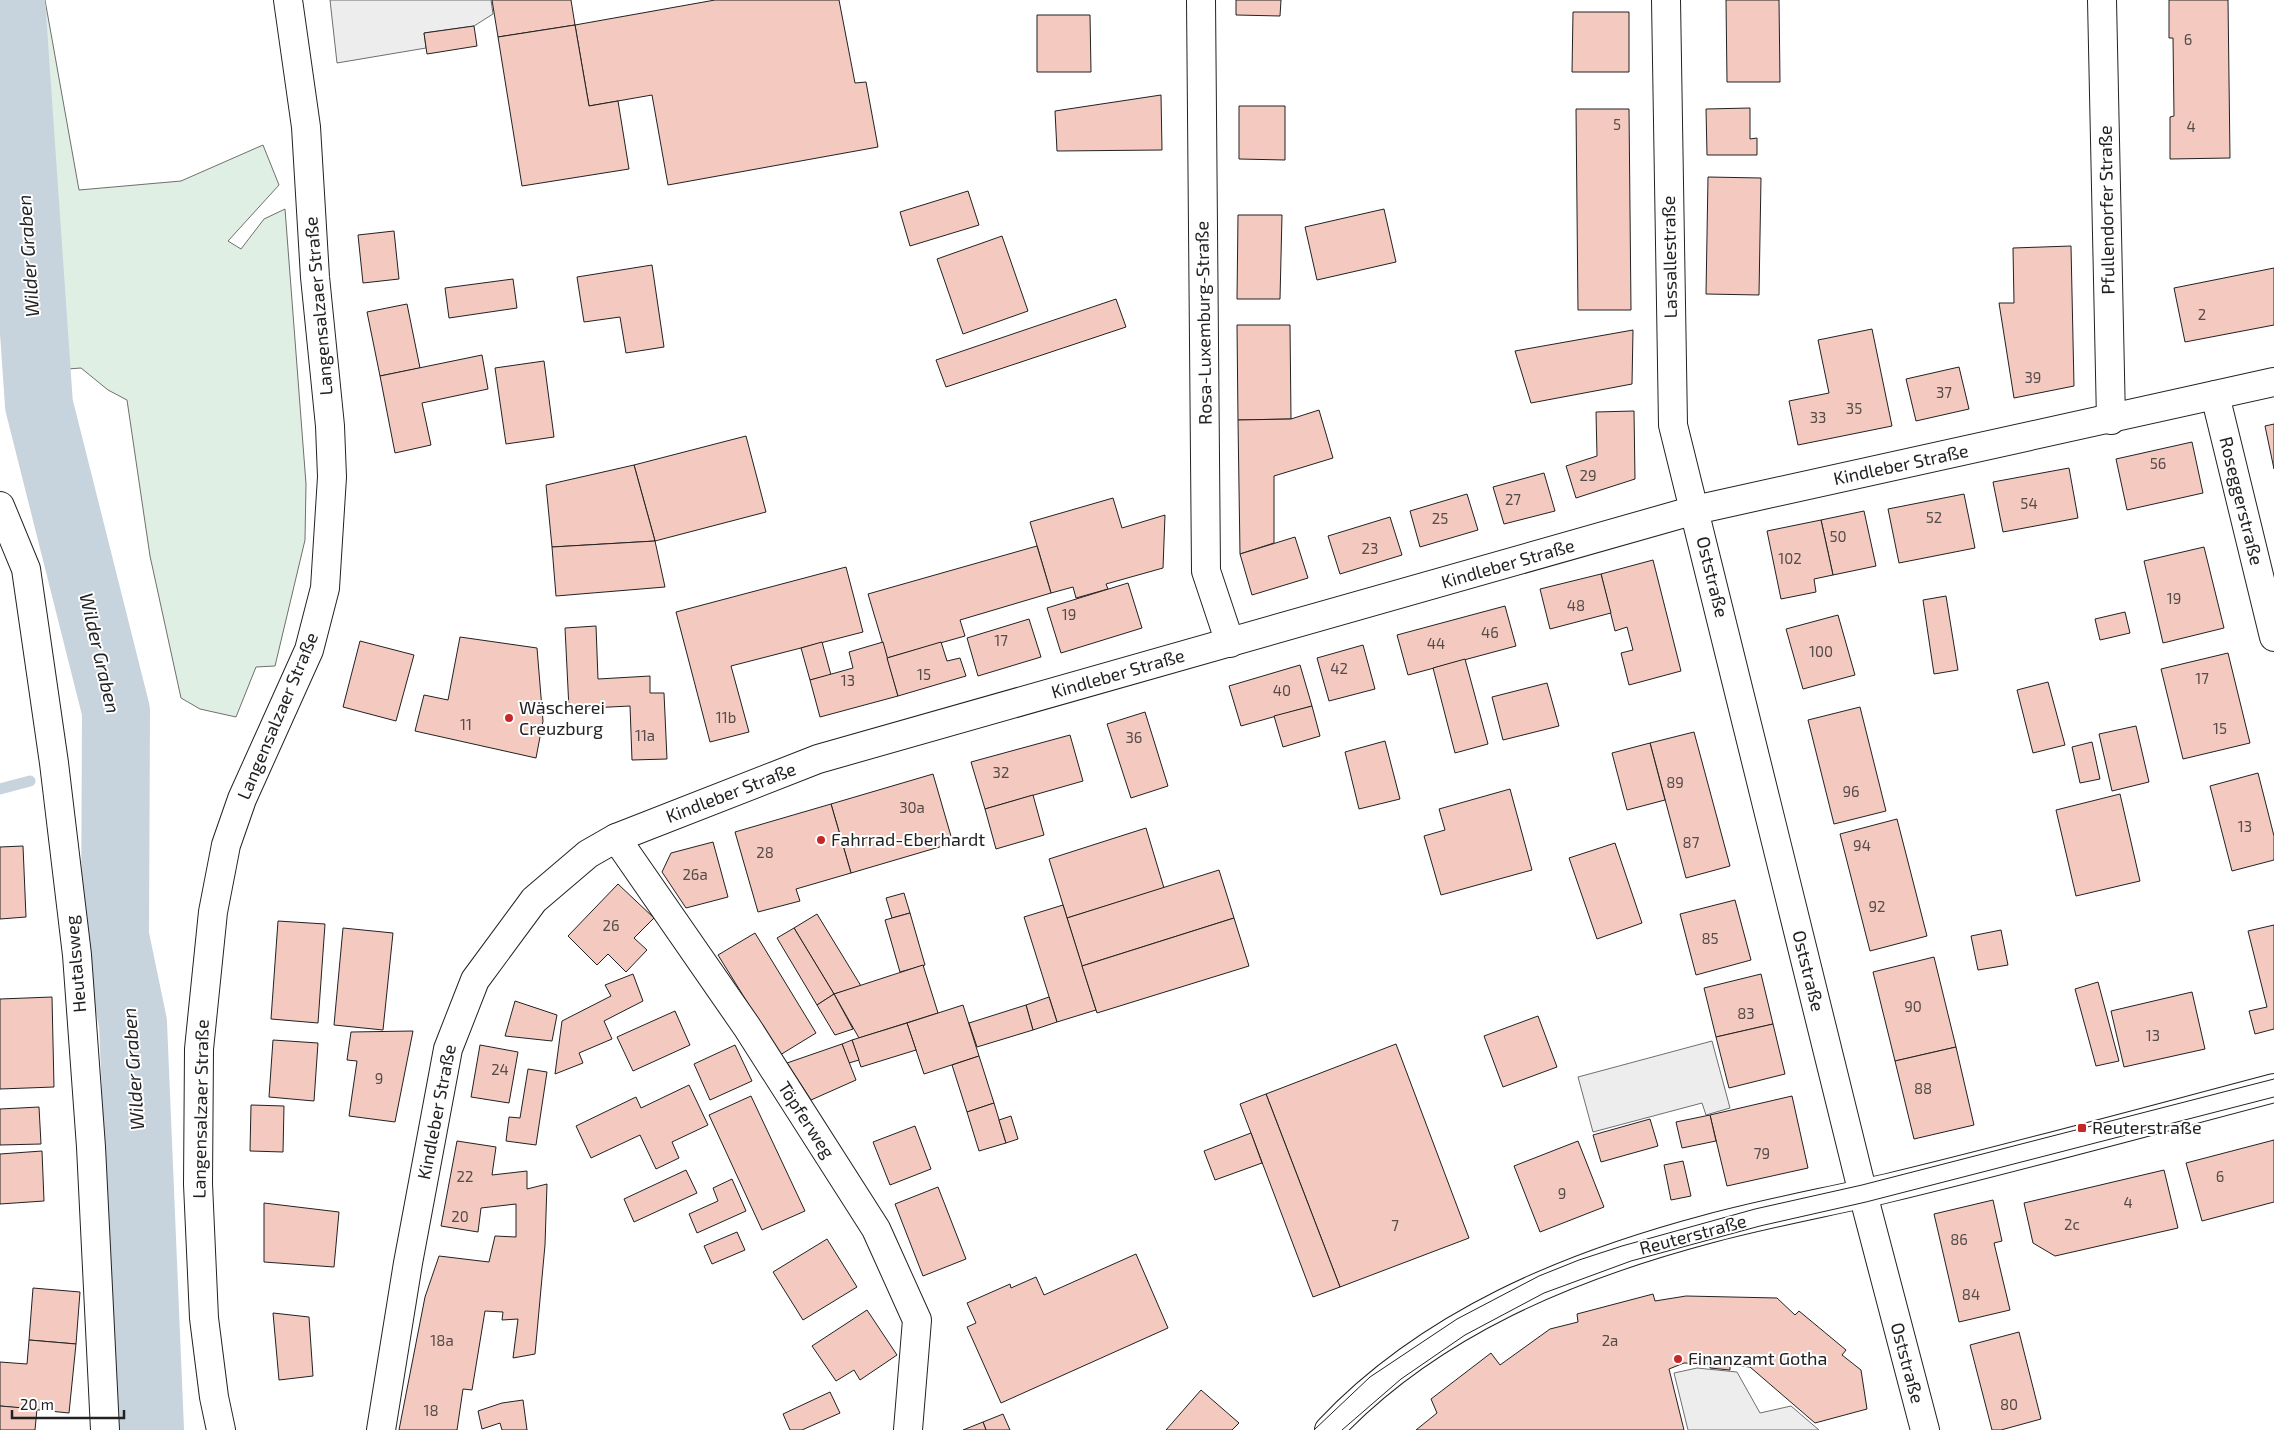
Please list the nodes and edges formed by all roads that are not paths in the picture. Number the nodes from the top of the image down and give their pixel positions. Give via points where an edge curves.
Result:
1 (288, 0) edge
2 (1201, 0) edge
3 (1666, 0) edge
4 (2102, 0) edge
5 (2274, 382) edge
6 (2215, 395) junction
7 (2111, 420) junction
8 (0, 506) edge
9 (1695, 510) junction
10 (2274, 637) edge
11 (1230, 643) junction
12 (616, 838) junction
13 (2274, 1088) edge
14 (1864, 1194) junction
15 (105, 1430) edge
16 (221, 1430) edge
17 (381, 1430) edge
18 (908, 1430) edge
19 (1329, 1430) edge
20 (1925, 1430) edge

1 - 16 street, Langensalzaer Straße via 306,127 332,477 325,588 309,650 242,799 226,845 213,912 199,1049 198,1184 204,1318
2 - 11 street, Rosa-Luxemburg-Straße via 1206,571
3 - 9 street, Lassallestraße via 1673,425
4 - 7 street, Pfullendorfer Straße
5 - 6 street, Kindleber Straße
6 - 7 street, Kindleber Straße
6 - 10 street, Roseggerstraße
7 - 9 street, Kindleber Straße
8 - 15 street, Heutalsweg via 26,569 77,955 91,1147
9 - 11 street, Kindleber Straße
9 - 14 street, Oststraße
11 - 12 street, Kindleber Straße via 818,759
12 - 17 street, Kindleber Straße via 588,854 534,900 475,980 448,1049
12 - 18 street, Töpferweg via 747,1028 876,1229 917,1320
13 - 14 street, Reuterstraße
14 - 19 street, Reuterstraße via 1710,1229 1625,1253 1541,1285 1461,1325 1374,1387
14 - 20 street, Oststraße

